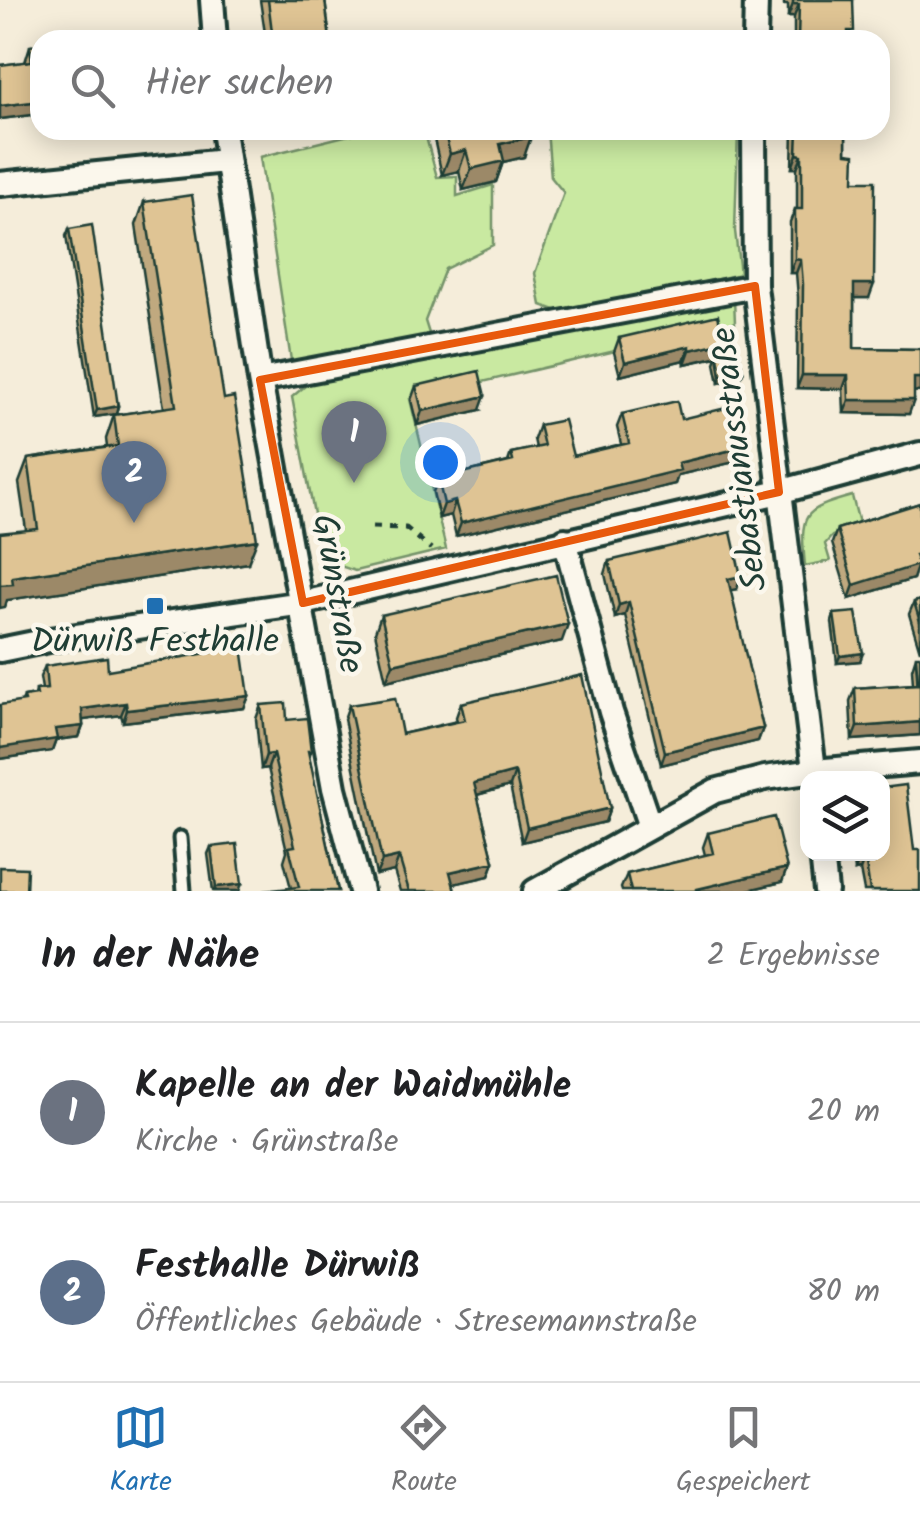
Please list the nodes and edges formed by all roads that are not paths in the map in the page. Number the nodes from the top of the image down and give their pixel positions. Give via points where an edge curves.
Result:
1 (212, 0) edge
2 (756, 0) edge
3 (215, 30) edge
4 (755, 30) edge
5 (223, 140) edge
6 (754, 140) edge
7 (225, 161) junction
8 (0, 184) edge
9 (755, 286) junction
10 (260, 380) junction
11 (920, 454) edge
12 (779, 492) junction
13 (565, 540) junction
14 (303, 602) junction
15 (0, 650) edge
16 (920, 762) edge
17 (814, 771) edge
18 (840, 771) edge
19 (800, 775) edge
20 (650, 826) junction
21 (180, 838) dead end
22 (823, 861) edge
23 (184, 891) edge
24 (361, 891) edge
25 (534, 891) edge
26 (826, 891) edge

1 - 3 street
2 - 4 street
5 - 7 street, Grünstraße
6 - 9 street, Sebastianusstraße
7 - 8 street
7 - 10 street, Grünstraße
9 - 10 street
9 - 12 street, Sebastianusstraße
10 - 14 street, Grünstraße
11 - 12 street
12 - 13 street
12 - 17 street, Sebastianusstraße
13 - 14 street
13 - 20 street
14 - 15 street
14 - 24 street, Grünstraße via 334,788
16 - 18 street
19 - 20 street via 714,791
20 - 25 street
21 - 23 lane
22 - 26 street

